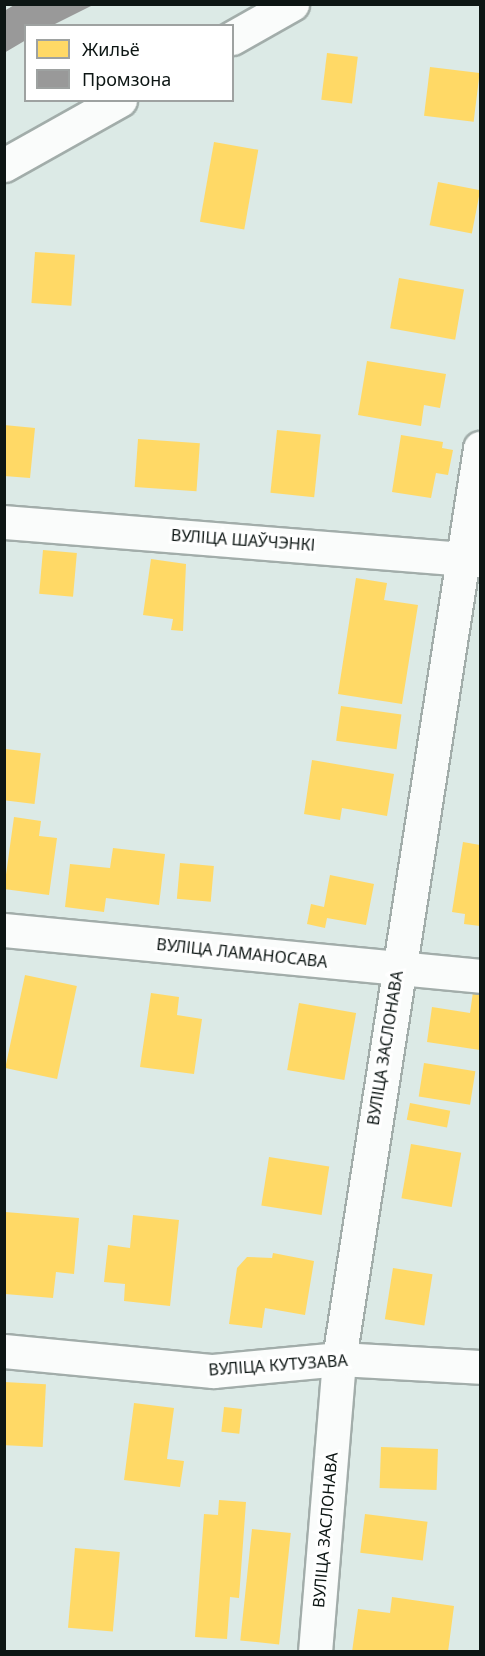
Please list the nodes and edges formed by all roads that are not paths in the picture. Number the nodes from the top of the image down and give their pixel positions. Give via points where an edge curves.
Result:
1 (292, 4) edge
2 (234, 37) edge
3 (116, 102) edge
4 (4, 165) edge
5 (480, 448) edge
6 (4, 522) edge
7 (473, 559) edge
8 (4, 930) edge
9 (397, 969) junction
10 (480, 975) edge
11 (4, 1351) edge
12 (339, 1359) junction
13 (480, 1367) edge
14 (315, 1652) edge

1 - 2 street
3 - 4 street
5 - 7 street, ВУЛІЦА ЗАСЛОНАВА
6 - 7 street, ВУЛІЦА ШАЎЧЭНКІ
7 - 9 street, ВУЛІЦА ЗАСЛОНАВА
8 - 9 street, ВУЛІЦА ЛАМАНОСАВА
9 - 10 street, ВУЛІЦА ЛАМАНОСАВА
9 - 12 street, ВУЛІЦА ЗАСЛОНАВА
11 - 12 street, ВУЛІЦА КУТУЗАВА via 213,1371
12 - 13 street, ВУЛІЦА КУТУЗАВА
12 - 14 street, ВУЛІЦА ЗАСЛОНАВА

